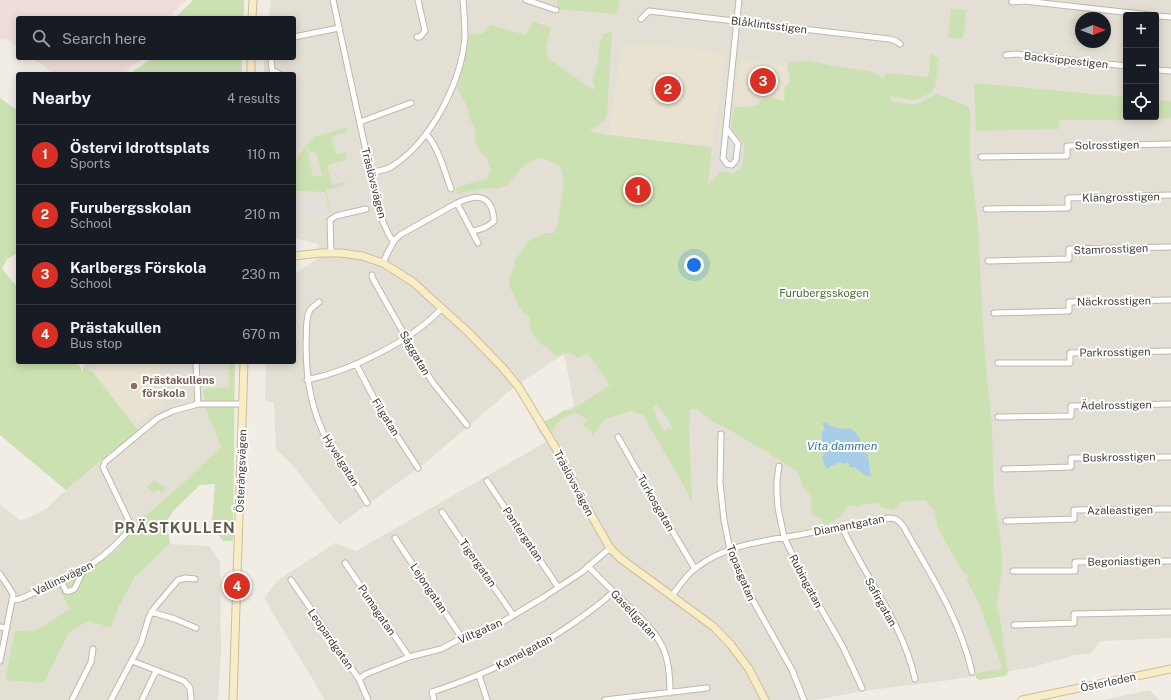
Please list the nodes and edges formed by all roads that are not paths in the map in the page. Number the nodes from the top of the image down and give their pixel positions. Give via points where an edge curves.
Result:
1 (249, 0) edge
2 (253, 0) edge
3 (333, 0) edge
4 (418, 0) edge
5 (463, 0) edge
6 (526, 0) edge
7 (739, 0) edge
8 (1012, 2) dead end
9 (556, 10) dead end
10 (1123, 12) edge
11 (249, 16) edge
12 (252, 16) edge
13 (1159, 16) edge
14 (1171, 17) edge
15 (641, 20) dead end
16 (737, 22) junction
17 (339, 28) junction
18 (296, 36) edge
19 (417, 37) dead end
20 (900, 44) dead end
21 (1006, 55) dead end
22 (248, 60) edge
23 (251, 60) edge
24 (271, 60) edge
25 (1123, 66) edge
26 (1159, 70) edge
27 (247, 72) edge
28 (251, 72) edge
29 (276, 72) edge
30 (1171, 72) edge
31 (411, 103) dead end
32 (360, 122) junction
33 (726, 128) junction
34 (426, 134) junction
35 (1171, 144) edge
36 (982, 156) dead end
37 (371, 173) junction
38 (451, 189) dead end
39 (1171, 195) edge
40 (457, 203) junction
41 (366, 209) dead end
42 (986, 209) dead end
43 (472, 231) junction
44 (394, 241) junction
45 (478, 242) dead end
46 (1171, 247) edge
47 (331, 253) junction
48 (296, 256) edge
49 (988, 261) dead end
50 (383, 263) junction
51 (372, 275) dead end
52 (1171, 300) edge
53 (319, 302) dead end
54 (442, 308) junction
55 (994, 313) dead end
56 (406, 337) junction
57 (1171, 351) edge
58 (998, 363) dead end
59 (196, 364) edge
60 (240, 364) edge
61 (244, 364) edge
62 (356, 364) junction
63 (307, 380) junction
64 (198, 404) junction
65 (241, 404) junction
66 (1171, 404) edge
67 (998, 417) dead end
68 (467, 425) dead end
69 (721, 434) dead end
70 (618, 437) dead end
71 (1171, 457) edge
72 (779, 466) dead end
73 (418, 468) dead end
74 (1004, 469) dead end
75 (487, 481) dead end
76 (367, 503) dead end
77 (1171, 509) edge
78 (442, 512) dead end
79 (1006, 521) dead end
80 (842, 527) junction
81 (784, 537) junction
82 (395, 538) dead end
83 (610, 548) junction
84 (730, 550) junction
85 (1171, 561) edge
86 (345, 563) dead end
87 (588, 566) junction
88 (695, 568) junction
89 (83, 571) junction
90 (1013, 571) dead end
91 (0, 574) edge
92 (195, 579) dead end
93 (291, 580) dead end
94 (61, 581) junction
95 (558, 587) junction
96 (613, 592) junction
97 (672, 596) junction
98 (12, 600) junction
99 (152, 612) junction
100 (1171, 612) edge
101 (514, 615) junction
102 (1014, 625) dead end
103 (0, 627) edge
104 (7, 628) junction
105 (196, 628) dead end
106 (462, 638) junction
107 (93, 649) dead end
108 (409, 657) junction
109 (0, 661) edge
110 (132, 661) junction
111 (1171, 669) edge
112 (156, 671) junction
113 (972, 672) dead end
114 (479, 675) junction
115 (359, 679) junction
116 (915, 679) dead end
117 (707, 688) dead end
118 (862, 688) dead end
119 (670, 693) junction
120 (72, 700) edge
121 (111, 700) edge
122 (142, 700) edge
123 (191, 700) edge
124 (232, 700) edge
125 (368, 700) edge
126 (434, 700) edge
127 (488, 700) edge
128 (605, 700) edge
129 (765, 700) edge
130 (804, 700) edge
131 (1022, 700) edge

1 - 11 street
2 - 12 street
3 - 17 street, Träslövsvägen
4 - 19 street via 425,31
5 - 34 street via 463,52 445,105
6 - 9 street
7 - 16 street
8 - 10 street via 1024,1
13 - 14 street
15 - 16 street, Blåklintsstigen via 649,11
16 - 20 street, Blåklintsstigen via 889,39
16 - 33 street
17 - 18 street
17 - 32 street, Träslövsvägen
21 - 25 street, Backsippestigen
22 - 27 street
23 - 28 street
24 - 29 street via 272,70
26 - 30 street
31 - 32 street
32 - 37 street, Träslövsvägen
33 - 33 street via 723,158 727,164 732,165 736,160 738,144
34 - 37 street via 412,150 390,168
34 - 38 street via 436,149
35 - 36 street, Solrosstigen via 1068,146 1068,156
37 - 44 street, Träslövsvägen via 383,222
39 - 42 street, Klängrosstigen via 1068,198 1068,208
40 - 43 street
40 - 43 street via 468,198 481,198 490,205 494,222
40 - 44 street via 400,235
41 - 47 street, Träslövsvägen via 336,216 330,220
43 - 45 street
44 - 50 street
46 - 49 street, Stamrosstigen via 1069,249 1069,259
47 - 48 street, Träslövsvägen
47 - 50 street, Träslövsvägen via 353,254
50 - 54 street, Träslövsvägen via 413,282
51 - 56 street, Såggatan
52 - 55 street, Näckrosstigen via 1069,302 1069,311
53 - 63 street, Hyvelgatan via 308,315
54 - 56 street via 432,319
54 - 83 street, Träslövsvägen via 485,349 518,386 555,447
56 - 62 street
56 - 68 street, Såggatan via 433,383
57 - 58 street, Parkrosstigen via 1070,353 1070,363
59 - 64 street
60 - 65 street, Österängsvägen
61 - 65 street, Österängsvägen
62 - 63 street
62 - 73 street, Filgatan via 379,408
63 - 76 street, Hyvelgatan via 316,416 329,444
64 - 65 street
64 - 89 street, Vallinsvägen via 158,418 105,462 103,467 129,520 130,529 103,557
65 - 124 street, Österängsvägen
66 - 67 street, Ädelrosstigen via 1070,406 1070,416
69 - 84 street, Topasgatan via 720,483
70 - 88 street, Turkosgatan
71 - 74 street, Buskrosstigen via 1071,458 1071,467
72 - 81 street, Rubingatan via 777,494
75 - 95 street, Pantergatan
77 - 79 street, Azaleastigen via 1074,510 1074,519
78 - 101 street, Tigergatan
80 - 81 street, Diamantgatan
80 - 113 street, Diamantgatan via 888,518 900,522 947,602
80 - 116 street, Safirgatan via 897,630
81 - 84 street, Diamantgatan
81 - 118 street, Rubingatan
82 - 106 street, Lejongatan
83 - 87 street, Viltgatan
83 - 97 street, Träslövsvägen
84 - 88 street, Diamantgatan
84 - 130 street, Topasgatan via 746,588 792,670
85 - 90 street, Begoniastigen via 1075,562 1075,571
86 - 108 street, Pumagatan
87 - 95 street, Viltgatan
87 - 96 street, Gasellgatan
88 - 97 street, Diamantgatan
89 - 94 street, Vallinsvägen
89 - 94 street via 75,588 70,591 64,589
91 - 98 street via 13,594
92 - 99 street via 178,580
93 - 115 street, Leopardgatan
94 - 98 street, Vallinsvägen
95 - 101 street, Viltgatan
96 - 114 street, Kamelgatan via 548,640
96 - 119 street, Gasellgatan via 648,625 660,642 667,660
97 - 129 street, Träslövsvägen via 721,634 749,669
98 - 104 street
99 - 105 street
99 - 110 street
100 - 102 street via 1074,614 1074,623
101 - 106 street, Viltgatan via 475,636
103 - 104 street
104 - 109 street
106 - 108 street, Viltgatan via 440,649
107 - 120 street via 91,662
108 - 115 street, Viltgatan
110 - 112 street
110 - 121 street
111 - 131 street, Österleden
112 - 122 street
112 - 123 street via 186,683 191,691
114 - 126 street, Kamelgatan via 432,692
114 - 127 street
115 - 125 street, Leopardgatan
117 - 119 street
119 - 128 street

